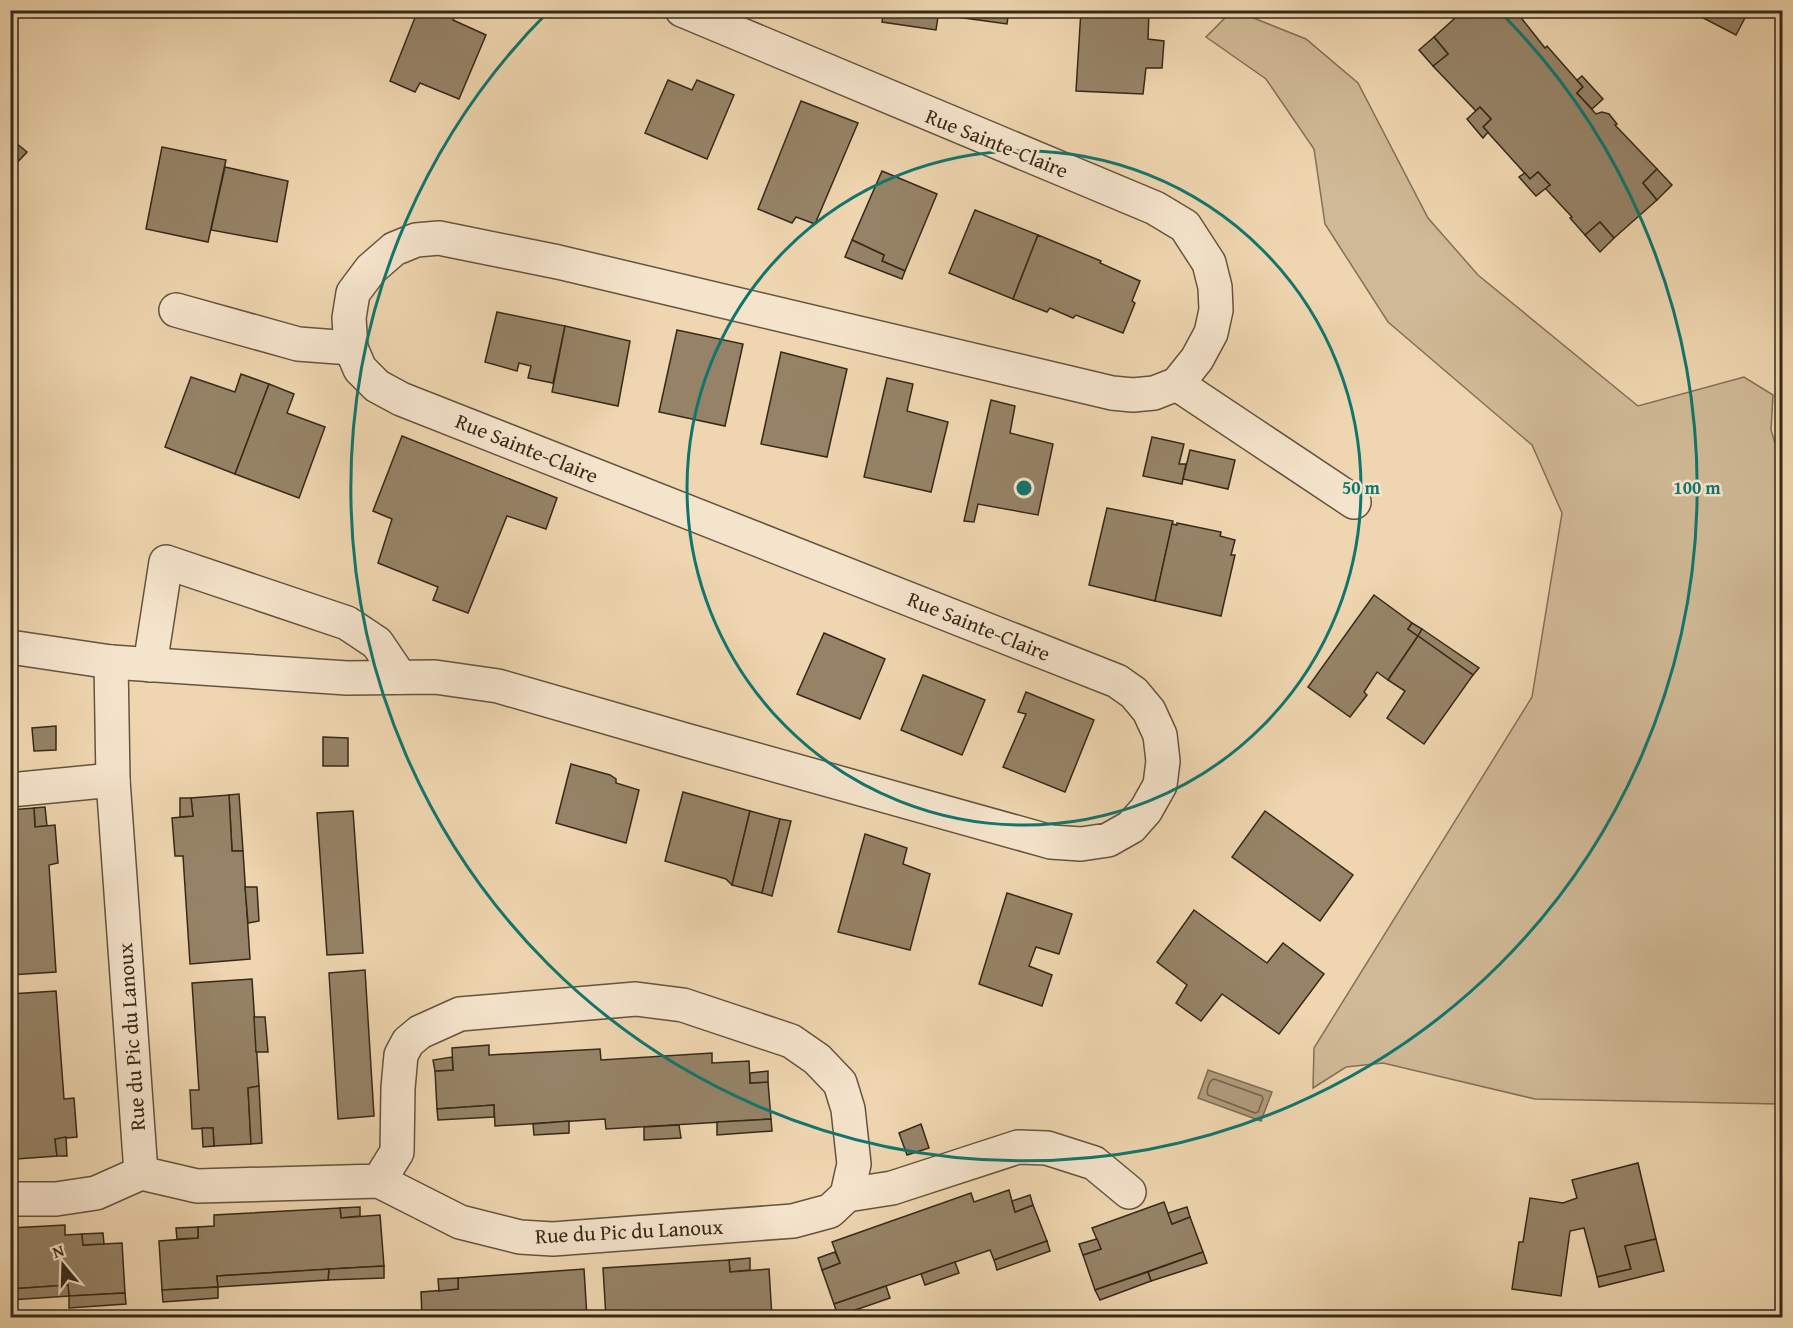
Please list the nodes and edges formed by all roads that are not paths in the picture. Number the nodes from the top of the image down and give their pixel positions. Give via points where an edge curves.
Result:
1 (682, 10) edge
2 (176, 310) dead end
3 (351, 348) junction
4 (1177, 384) junction
5 (1354, 502) dead end
6 (10, 647) edge
7 (111, 662) junction
8 (150, 664) junction
9 (400, 677) junction
10 (114, 780) junction
11 (10, 790) edge
12 (141, 1173) junction
13 (379, 1181) junction
14 (1129, 1192) dead end
15 (848, 1195) junction
16 (10, 1199) edge

1 - 4 street, Rue Sainte-Claire via 1155,208 1185,226 1209,263 1216,310 1211,333
2 - 3 street via 298,344
3 - 4 street, Rue Sainte-Claire via 349,318 354,293 370,269 394,249 416,240 439,238 558,262 1112,393 1154,393
3 - 9 street, Rue Sainte-Claire via 360,369 377,386 401,399 1117,681 1149,711 1160,735 1160,785 1131,827 1108,840 1081,844 1051,842 498,686 435,676
4 - 5 street
6 - 7 street, Rue Sainte-Claire
7 - 8 street, Rue Sainte-Claire
7 - 10 street, Rue du Pic du Lanoux
8 - 9 street, Rue Sainte-Claire via 347,678
8 - 9 street via 166,562 347,623 377,643
10 - 11 street
10 - 12 street, Rue du Pic du Lanoux
12 - 13 street, Rue du Pic du Lanoux via 197,1185
12 - 16 street via 96,1193 56,1199
13 - 15 street, Rue du Pic du Lanoux via 460,1222 553,1239 793,1221 830,1211
13 - 15 street via 397,1152 401,1055 420,1032 460,1014 636,999 682,1005 726,1019 791,1041 817,1059 840,1083 848,1109 854,1164
14 - 15 street, Rue du Pic du Lanoux via 1094,1163 1047,1148 1018,1147 892,1188

